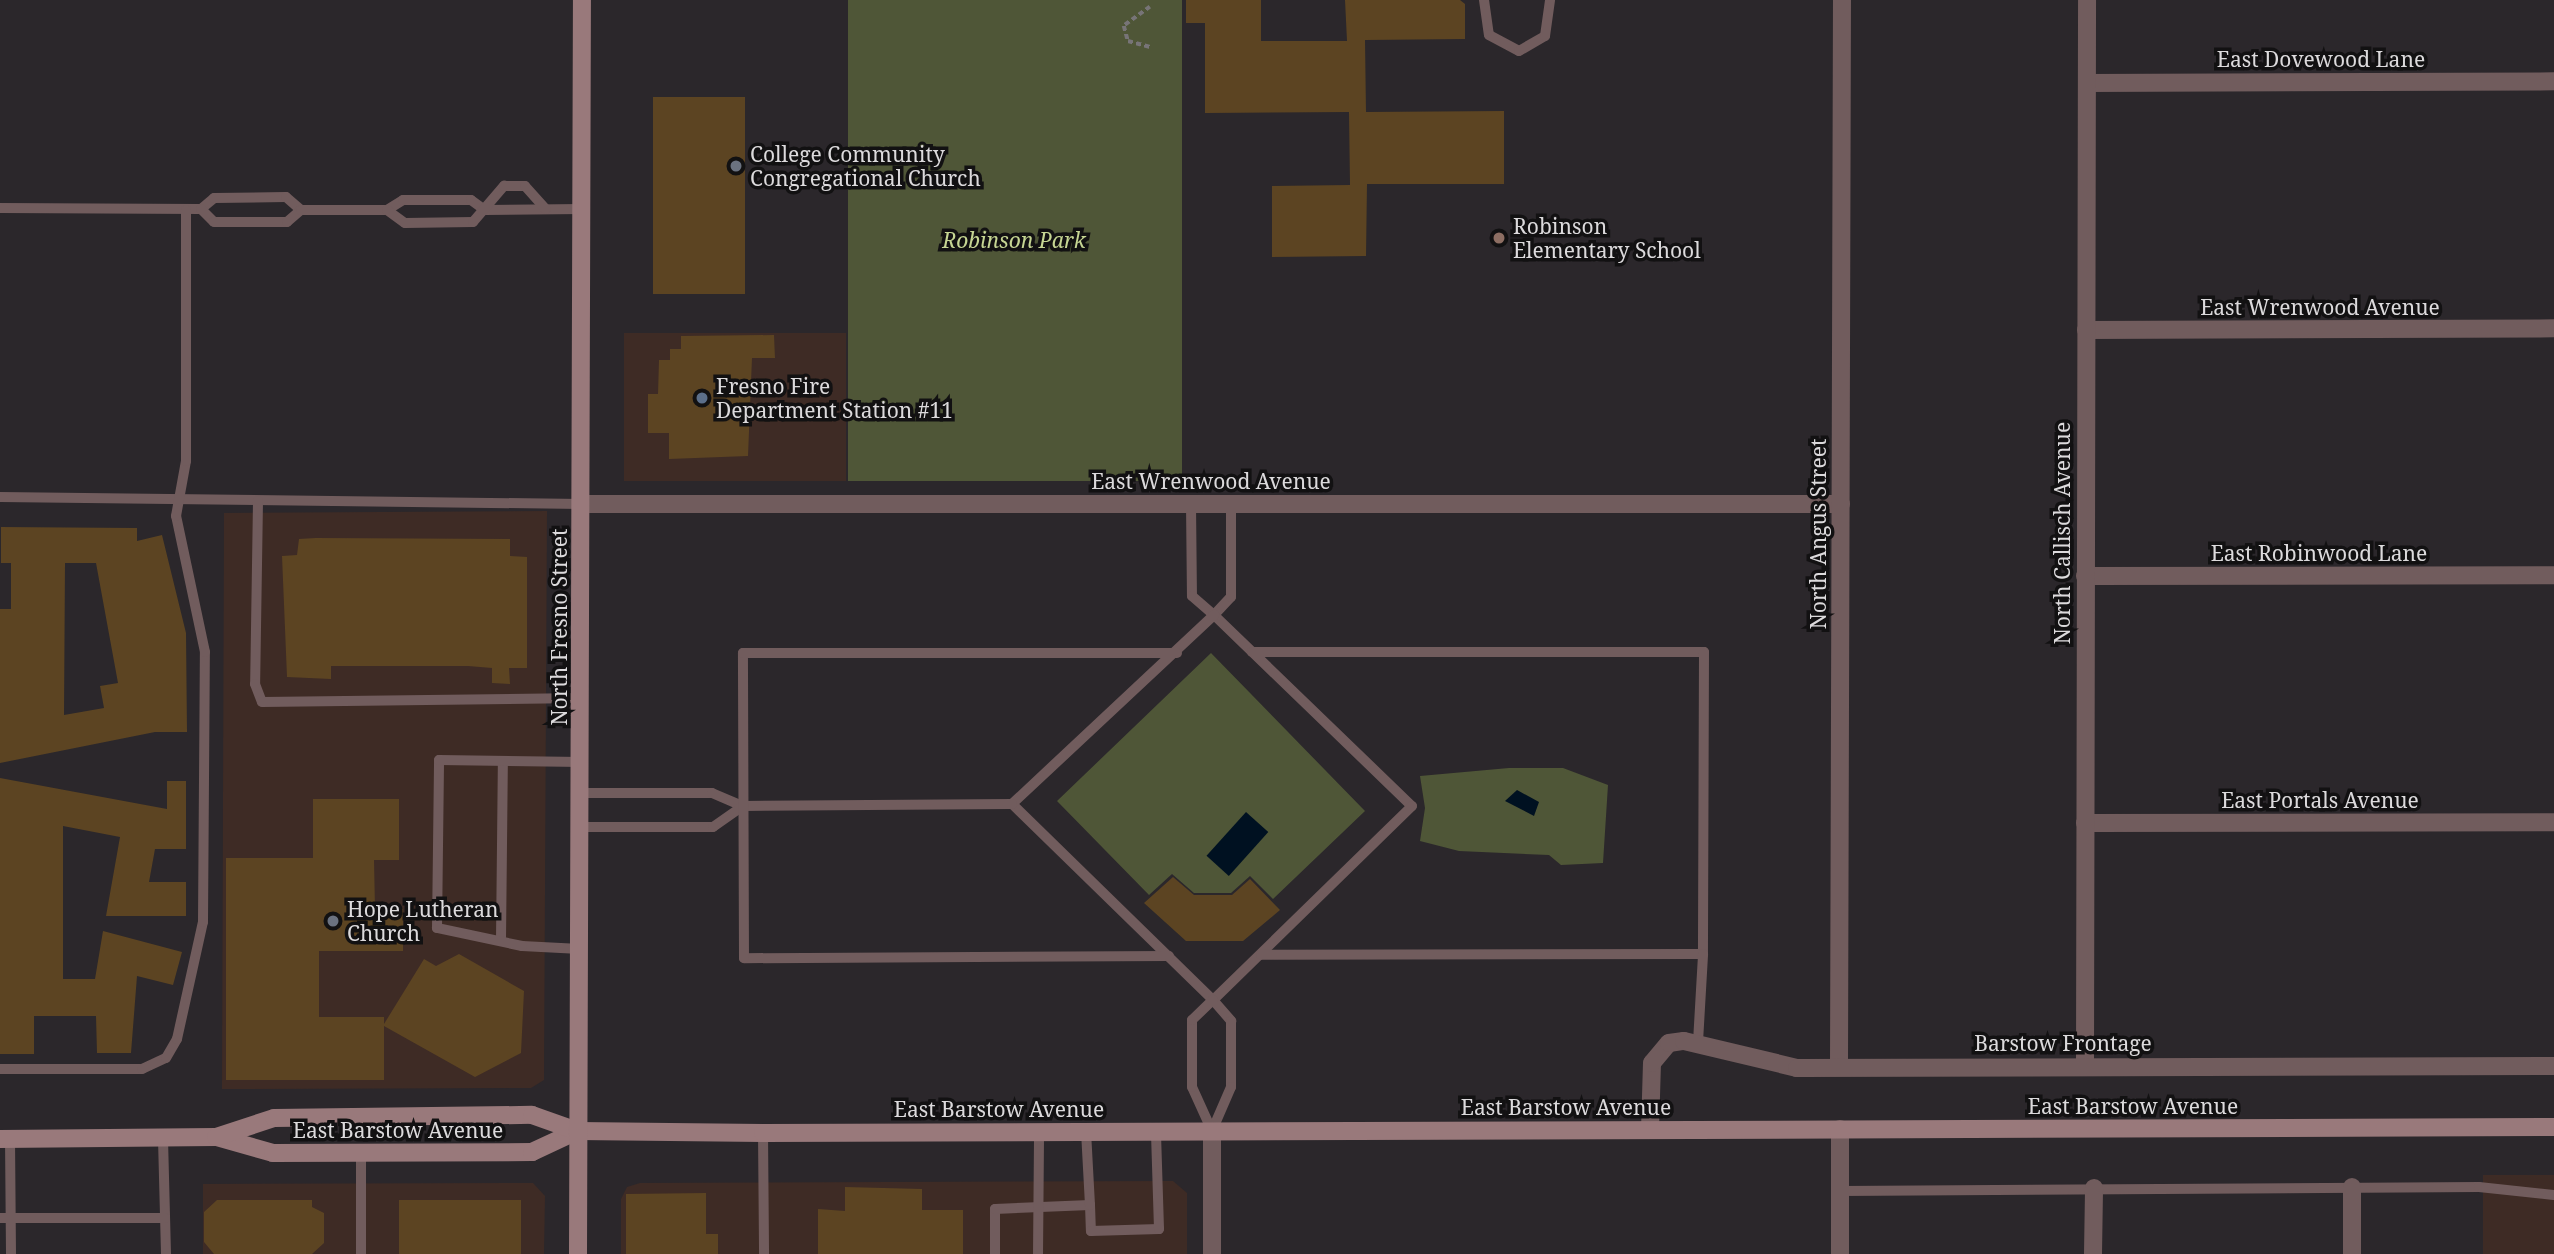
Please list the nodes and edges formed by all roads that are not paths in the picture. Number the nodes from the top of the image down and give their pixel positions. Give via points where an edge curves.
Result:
1 (582, 0) edge
2 (1484, 0) edge
3 (1550, 0) edge
4 (1842, 0) edge
5 (2087, 0) edge
6 (2554, 81) edge
7 (2087, 83) junction
8 (0, 208) edge
9 (186, 209) junction
10 (201, 209) junction
11 (387, 209) junction
12 (485, 209) junction
13 (546, 209) junction
14 (582, 209) junction
15 (301, 210) junction
16 (2554, 328) edge
17 (2086, 330) junction
18 (0, 497) edge
19 (176, 499) junction
20 (258, 501) junction
21 (582, 504) junction
22 (1231, 504) junction
23 (1841, 504) junction
24 (1191, 505) junction
25 (2554, 575) edge
26 (2085, 576) junction
27 (1214, 615) junction
28 (1252, 652) junction
29 (1177, 653) junction
30 (582, 698) junction
31 (503, 761) junction
32 (582, 762) junction
33 (582, 793) junction
34 (1012, 804) junction
35 (743, 806) junction
36 (2554, 822) edge
37 (2085, 823) junction
38 (582, 827) junction
39 (501, 940) junction
40 (580, 949) junction
41 (1703, 954) junction
42 (1261, 955) junction
43 (1169, 956) junction
44 (1213, 1000) junction
45 (1698, 1042) junction
46 (2085, 1066) junction
47 (2554, 1066) edge
48 (1839, 1067) junction
49 (0, 1069) edge
50 (2554, 1127) edge
51 (1840, 1129) junction
52 (577, 1130) junction
53 (1650, 1130) junction
54 (1212, 1131) junction
55 (1039, 1132) junction
56 (1086, 1132) junction
57 (1156, 1132) junction
58 (763, 1133) junction
59 (216, 1137) junction
60 (5, 1139) edge
61 (163, 1139) junction
62 (361, 1153) junction
63 (2352, 1187) junction
64 (2094, 1188) junction
65 (1840, 1191) junction
66 (2554, 1195) edge
67 (1038, 1204) junction
68 (1090, 1205) junction
69 (5, 1218) edge
70 (165, 1218) junction
71 (12, 1254) edge
72 (166, 1254) edge
73 (361, 1254) edge
74 (578, 1254) edge
75 (764, 1254) edge
76 (995, 1254) edge
77 (1038, 1254) edge
78 (1212, 1254) edge
79 (1840, 1254) edge
80 (2094, 1254) edge
81 (2352, 1254) edge

1 - 14 main road, North Fresno Street
2 - 3 lane via 1489,35 1519,51 1545,36
4 - 23 street, North Angus Street
5 - 7 street, North Callisch Avenue
6 - 7 street, East Dovewood Lane
7 - 17 street, North Callisch Avenue
8 - 9 lane
9 - 10 lane
9 - 19 lane via 186,461
10 - 15 lane via 214,198 286,197
10 - 15 lane via 214,222 287,222
11 - 12 lane via 403,200 471,200
11 - 12 lane via 405,223 473,222
11 - 15 lane
12 - 13 lane
12 - 13 lane via 504,186 525,186
13 - 14 lane
14 - 21 main road, North Fresno Street
16 - 17 street, East Wrenwood Avenue
17 - 26 street, North Callisch Avenue
18 - 19 lane
19 - 20 lane
19 - 49 lane via 177,536 205,652 203,922 177,1039 166,1058 142,1069
20 - 21 lane
20 - 30 lane via 255,684 262,702
21 - 24 street, East Wrenwood Avenue
21 - 30 main road, North Fresno Street
22 - 23 street, East Wrenwood Avenue
22 - 24 street, East Wrenwood Avenue
22 - 27 lane via 1231,597
23 - 48 street, North Angus Street
24 - 27 lane via 1192,596
25 - 26 street, East Robinwood Lane
26 - 37 street, North Callisch Avenue
27 - 28 lane
27 - 29 lane
28 - 41 lane via 1704,652
28 - 42 lane via 1412,806
29 - 34 lane
29 - 35 lane via 743,653
30 - 32 main road, North Fresno Street
31 - 32 lane
31 - 39 lane
31 - 39 lane via 439,760 438,786 437,928
32 - 33 main road, North Fresno Street
33 - 35 lane via 712,793
33 - 38 main road, North Fresno Street
34 - 35 lane
34 - 43 lane
35 - 38 lane via 713,827
35 - 43 lane via 744,958
36 - 37 street, East Portals Avenue
37 - 46 street, North Callisch Avenue
38 - 40 main road, North Fresno Street
39 - 40 lane
40 - 52 main road, North Fresno Street
41 - 42 lane
41 - 45 lane
42 - 44 lane
43 - 44 lane
44 - 54 lane via 1231,1021 1231,1087
44 - 54 lane via 1192,1020 1192,1087
45 - 48 street, Barstow Frontage via 1779,1066
45 - 53 street, Barstow Frontage via 1669,1044 1652,1063
46 - 47 street, Barstow Frontage
46 - 48 street, Barstow Frontage
50 - 51 main road, East Barstow Avenue
51 - 53 main road, East Barstow Avenue
51 - 65 street
52 - 58 main road, East Barstow Avenue
52 - 59 main road, East Barstow Avenue via 532,1115 274,1118
52 - 62 main road, East Barstow Avenue via 532,1152
52 - 74 main road, North Fresno Street
53 - 54 main road, East Barstow Avenue
54 - 57 main road, East Barstow Avenue
54 - 78 street
55 - 56 main road, East Barstow Avenue
55 - 58 main road, East Barstow Avenue
55 - 67 lane
56 - 57 main road, East Barstow Avenue
56 - 68 lane
57 - 68 lane via 1159,1229 1091,1231
58 - 75 lane
59 - 61 main road, East Barstow Avenue
59 - 62 main road, East Barstow Avenue via 273,1153
60 - 61 main road, East Barstow Avenue
60 - 69 lane
61 - 70 lane
62 - 73 lane
63 - 64 lane
63 - 66 lane via 2480,1187
63 - 81 street
64 - 65 lane
64 - 80 street
65 - 79 street
67 - 68 lane
67 - 76 lane via 995,1209
67 - 77 lane
69 - 70 lane
69 - 71 lane
70 - 72 lane

